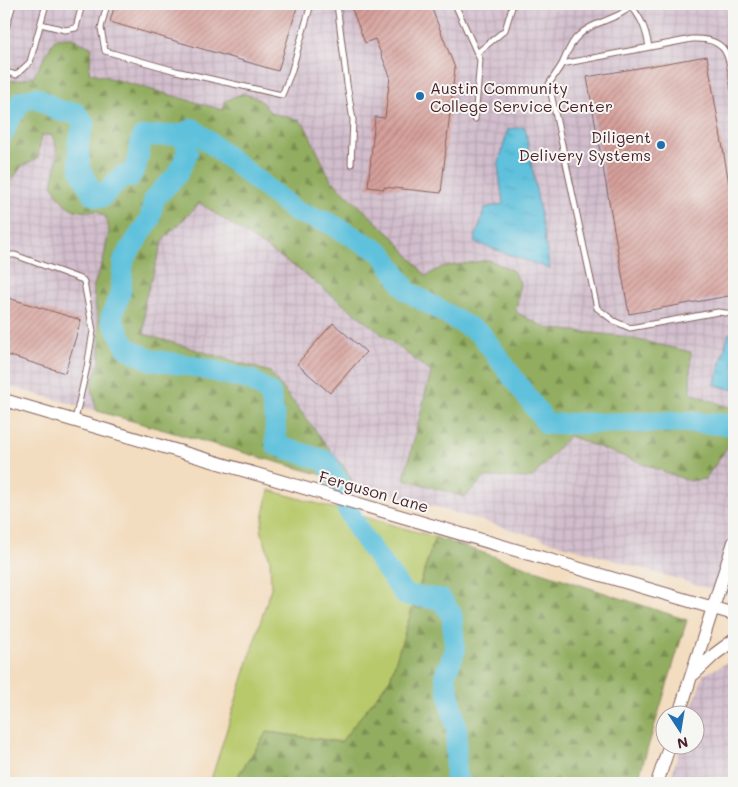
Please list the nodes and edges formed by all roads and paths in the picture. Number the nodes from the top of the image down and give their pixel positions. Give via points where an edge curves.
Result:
1 (13, 4) edge
2 (46, 4) edge
3 (82, 4) edge
4 (108, 4) edge
5 (311, 4) edge
6 (337, 4) edge
7 (455, 4) edge
8 (513, 4) edge
9 (632, 5) edge
10 (41, 24) junction
11 (4, 35) edge
12 (649, 47) junction
13 (476, 53) junction
14 (562, 64) junction
15 (4, 71) edge
16 (734, 90) edge
17 (475, 119) dead end
18 (351, 164) dead end
19 (4, 255) edge
20 (734, 314) edge
21 (4, 400) edge
22 (75, 421) junction
23 (734, 542) edge
24 (714, 608) junction
25 (734, 614) edge
26 (734, 640) edge
27 (692, 676) junction
28 (683, 704) edge
29 (667, 754) edge
30 (657, 783) edge

1 - 11 lane
2 - 10 lane
3 - 10 lane via 76,28 65,30
4 - 5 lane via 101,28 105,51 282,95
6 - 18 lane via 353,120
7 - 13 lane
8 - 13 lane via 505,30
9 - 12 lane via 645,28
9 - 14 lane via 614,18 590,26 576,37
10 - 15 lane via 30,62 16,75
12 - 14 lane
12 - 16 lane via 692,39 707,38 718,42 725,50
13 - 17 lane via 480,60
14 - 20 lane via 549,84 597,308 630,328 718,312
19 - 22 lane via 15,255 84,282 93,331
21 - 22 street, Ferguson Lane
22 - 24 street, Ferguson Lane
23 - 24 street
24 - 25 street, Ferguson Lane
24 - 27 street
26 - 27 street
27 - 28 street
29 - 30 street

